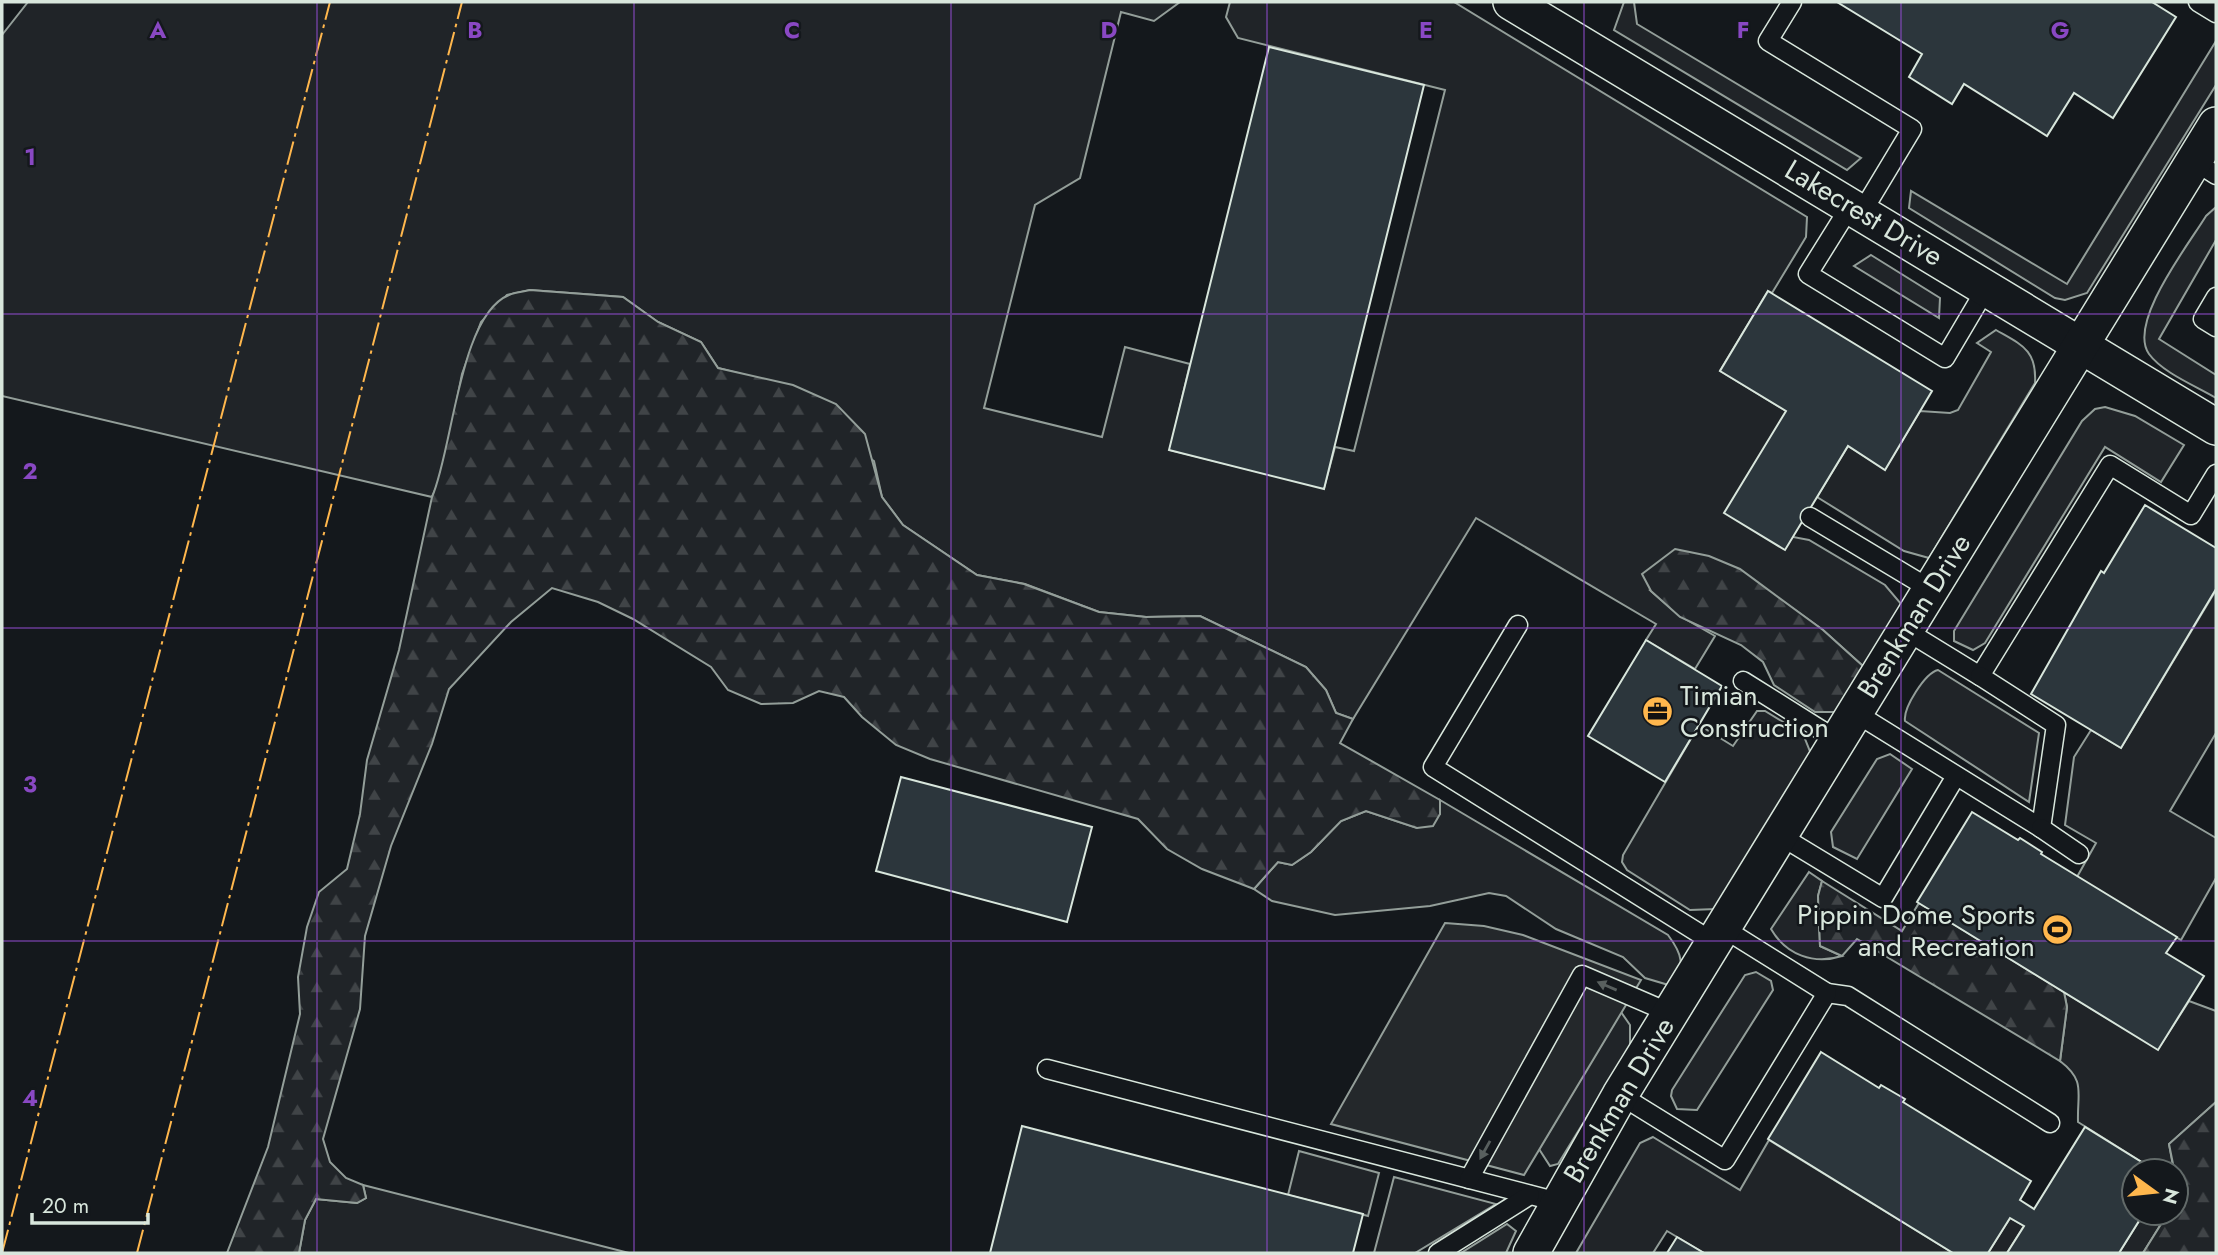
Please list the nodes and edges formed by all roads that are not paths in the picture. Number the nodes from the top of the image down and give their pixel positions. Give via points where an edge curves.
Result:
1 (1511, 2) edge
2 (1792, 2) edge
3 (2198, 2) edge
4 (2216, 13) edge
5 (2216, 125) edge
6 (2205, 168) edge
7 (1856, 209) junction
8 (1987, 287) junction
9 (2216, 297) edge
10 (2216, 327) edge
11 (2081, 343) junction
12 (2216, 427) edge
13 (2216, 474) edge
14 (2210, 497) edge
15 (1810, 517) dead end
16 (1930, 589) junction
17 (1518, 625) dead end
18 (1905, 631) junction
19 (1980, 676) junction
20 (1743, 681) dead end
21 (1846, 726) junction
22 (1956, 776) junction
23 (2041, 828) junction
24 (1779, 835) junction
25 (2079, 854) dead end
26 (1718, 935) junction
27 (1827, 993) junction
28 (1670, 1013) junction
29 (1047, 1069) dead end
30 (1620, 1095) junction
31 (2050, 1123) dead end
32 (1469, 1179) junction
33 (1544, 1199) junction
34 (1437, 1253) edge
35 (1531, 1253) edge

1 - 7 street, Lakecrest Drive
2 - 7 lane via 1768,41 1912,129
3 - 4 lane
5 - 6 street, Brenkman Drive
6 - 11 street, Brenkman Drive
7 - 8 street, Lakecrest Drive
7 - 8 lane via 1808,274 1945,358
8 - 11 street, Lakecrest Drive
9 - 10 lane via 2203,318
11 - 12 street, Lakecrest Drive
11 - 16 street, Brenkman Drive
13 - 14 lane
14 - 19 lane via 2191,515 2110,465
15 - 16 lane
16 - 18 street, Brenkman Drive
17 - 26 lane via 1433,767
18 - 19 lane
18 - 21 street, Brenkman Drive
19 - 23 lane via 2056,725
20 - 21 lane
21 - 22 lane
21 - 24 street, Brenkman Drive
22 - 23 lane
22 - 24 lane via 1883,898
23 - 25 lane
24 - 26 street, Brenkman Drive
26 - 27 lane
26 - 28 street, Brenkman Drive
27 - 30 lane via 1725,1160
27 - 31 lane via 1848,996
28 - 30 street, Brenkman Drive
28 -> 32 lane via 1582,975
29 - 32 lane
30 - 33 street, Brenkman Drive
32 - 33 lane
33 - 34 lane
33 - 35 street, Brenkman Drive

